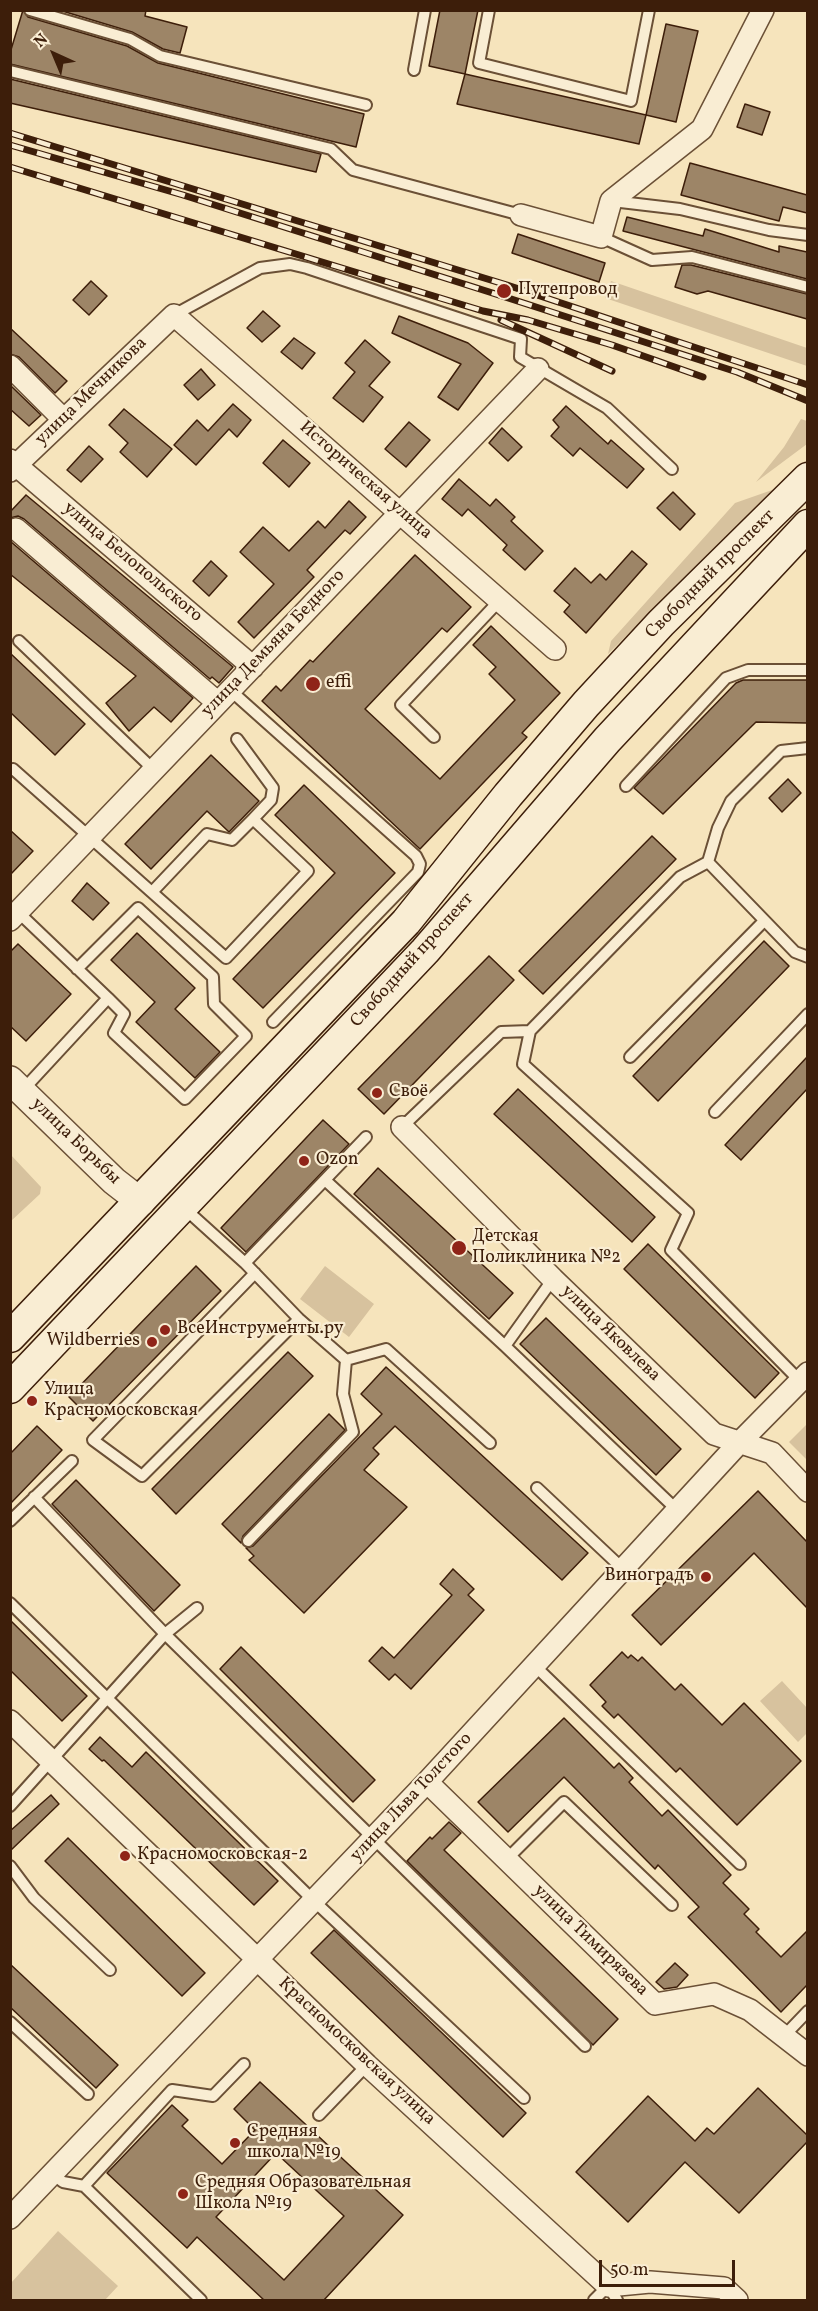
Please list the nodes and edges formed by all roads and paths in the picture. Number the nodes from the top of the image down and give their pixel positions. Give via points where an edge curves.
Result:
1 (30, 10) edge
2 (425, 10) edge
3 (489, 10) edge
4 (649, 10) edge
5 (763, 10) edge
6 (414, 70) dead end
7 (10, 71) edge
8 (366, 105) dead end
9 (611, 201) junction
10 (521, 215) joint
11 (807, 235) edge
12 (601, 237) junction
13 (807, 287) edge
14 (174, 315) junction
15 (10, 366) edge
16 (538, 369) junction
17 (63, 419) junction
18 (12, 465) edge
19 (672, 469) dead end
20 (807, 478) edge
21 (400, 513) junction
22 (807, 525) edge
23 (15, 529) dead end
24 (501, 599) junction
25 (19, 640) dead end
26 (555, 649) dead end
27 (253, 667) junction
28 (807, 670) edge
29 (224, 697) junction
30 (434, 737) dead end
31 (237, 739) dead end
32 (807, 748) edge
33 (10, 770) edge
34 (154, 770) junction
35 (626, 786) dead end
36 (253, 819) junction
37 (89, 837) junction
38 (708, 862) junction
39 (153, 891) junction
40 (14, 916) edge
41 (764, 921) junction
42 (807, 957) edge
43 (77, 969) junction
44 (108, 998) junction
45 (807, 1014) edge
46 (273, 1022) dead end
47 (530, 1031) junction
48 (630, 1057) dead end
49 (16, 1085) edge
50 (715, 1112) dead end
51 (402, 1127) joint
52 (366, 1137) dead end
53 (325, 1180) junction
54 (141, 1202) junction
55 (183, 1206) junction
56 (245, 1263) junction
57 (255, 1273) junction
58 (553, 1280) junction
59 (299, 1319) junction
60 (10, 1337) edge
61 (505, 1346) junction
62 (346, 1360) junction
63 (804, 1377) edge
64 (10, 1388) edge
65 (490, 1443) dead end
66 (739, 1443) junction
67 (72, 1461) dead end
68 (537, 1488) dead end
69 (807, 1491) edge
70 (34, 1497) junction
71 (677, 1510) junction
72 (10, 1521) edge
73 (248, 1540) dead end
74 (623, 1569) junction
75 (10, 1602) edge
76 (197, 1608) dead end
77 (165, 1634) junction
78 (535, 1666) junction
79 (105, 1698) junction
80 (10, 1720) edge
81 (52, 1762) junction
82 (427, 1782) junction
83 (10, 1806) edge
84 (373, 1840) junction
85 (506, 1860) junction
86 (740, 1864) dead end
87 (10, 1866) edge
88 (314, 1901) junction
89 (672, 1905) dead end
90 (256, 1959) junction
91 (110, 1970) dead end
92 (807, 2012) edge
93 (10, 2022) edge
94 (784, 2035) junction
95 (585, 2046) dead end
96 (807, 2055) edge
97 (244, 2064) dead end
98 (367, 2065) junction
99 (88, 2094) dead end
100 (524, 2098) dead end
101 (319, 2115) dead end
102 (51, 2173) junction
103 (84, 2186) junction
104 (10, 2218) edge
105 (607, 2296) edge
106 (201, 2301) edge
107 (737, 2301) edge

1 - 8 lane via 130,39 160,56
2 - 6 lane
3 - 4 lane via 479,63 631,101
5 - 9 street via 702,129
7 - 10 lane via 331,149 352,170
9 - 11 lane via 680,209
9 - 12 street
10 - 12 street
12 - 13 lane via 652,260 692,257
14 - 16 lane via 260,268 290,264 521,339 520,357
14 - 17 street, улица Мечникова
14 - 21 street, Историческая улица
15 - 17 street
16 - 19 lane via 607,408
16 - 21 street, улица Демьяна Бедного
17 - 18 street, улица Мечникова
18 - 27 street, улица Белопольского
20 - 54 main road, Свободный проспект via 586,704 406,922
21 - 24 street, Историческая улица
21 - 27 street, улица Демьяна Бедного
22 - 55 main road, Свободный проспект via 607,740 425,951
23 - 29 street
24 - 26 street, Историческая улица
24 - 30 lane via 401,705
25 - 34 lane
27 - 29 street, улица Демьяна Бедного
28 - 35 lane via 748,670 726,678
29 - 34 street, улица Демьяна Бедного
29 - 46 lane via 416,856 420,864 418,872
31 - 36 lane via 273,788 271,800
32 - 38 lane via 781,751 732,801 718,828
33 - 37 lane
34 - 37 street, улица Демьяна Бедного
36 - 39 lane via 232,840 207,834
36 - 39 lane via 308,871 226,958
37 - 39 lane
37 - 40 street, улица Демьяна Бедного
38 - 41 lane
38 - 47 lane via 680,877
40 - 43 lane
41 - 42 lane via 795,952
41 - 48 lane
43 - 44 lane
43 - 44 lane via 138,908 213,977 214,1004 246,1036 185,1099 114,1033 124,1014
44 - 49 lane
45 - 50 lane
47 - 51 lane via 501,1032
47 - 63 lane via 523,1064 688,1213 671,1250
49 - 54 street, улица Борьбы via 114,1181
51 - 58 street, улица Яковлева
52 - 53 lane
53 - 56 lane
53 - 61 lane
54 - 60 main road, Свободный проспект
55 - 56 lane
55 - 64 main road, Свободный проспект
56 - 57 lane
57 - 59 lane
57 - 59 lane via 93,1440 142,1476
58 - 61 lane
58 - 66 street, улица Яковлева via 714,1434
59 - 62 lane
61 - 71 lane
62 - 65 lane via 386,1349
62 - 73 lane via 343,1394 353,1432
63 - 66 street, улица Льва Толстого
66 - 69 street, улица Яковлева via 772,1453
66 - 71 street, улица Льва Толстого
67 - 70 lane
68 - 74 lane
70 - 72 lane
70 - 77 lane
71 - 74 street, улица Льва Толстого
74 - 78 street, улица Льва Толстого
75 - 79 lane
76 - 77 lane
77 - 79 lane
77 - 84 lane
78 - 82 street, улица Льва Толстого
78 - 86 lane
79 - 81 lane
79 - 88 lane
80 - 81 street, Красномосковская улица
81 - 83 lane
81 - 90 street, Красномосковская улица
82 - 84 street, улица Льва Толстого
82 - 85 street, улица Тимирязева
84 - 88 street, улица Льва Толстого
84 - 95 lane
85 - 89 lane via 564,1802
85 - 94 street, улица Тимирязева via 655,2004 714,1994 750,2010
87 - 91 lane via 34,1898
88 - 90 street, улица Льва Толстого
88 - 100 lane
90 - 98 street, Красномосковская улица
90 - 102 street, улица Льва Толстого
92 - 94 lane
93 - 99 lane
94 - 96 street, улица Тимирязева
97 - 103 lane via 213,2096 172,2090
98 - 101 lane
98 - 105 street, Красномосковская улица
102 - 103 lane via 63,2182
102 - 104 street, улица Льва Толстого
103 - 106 lane
105 - 107 street, Красномосковская улица via 650,2282 724,2288

